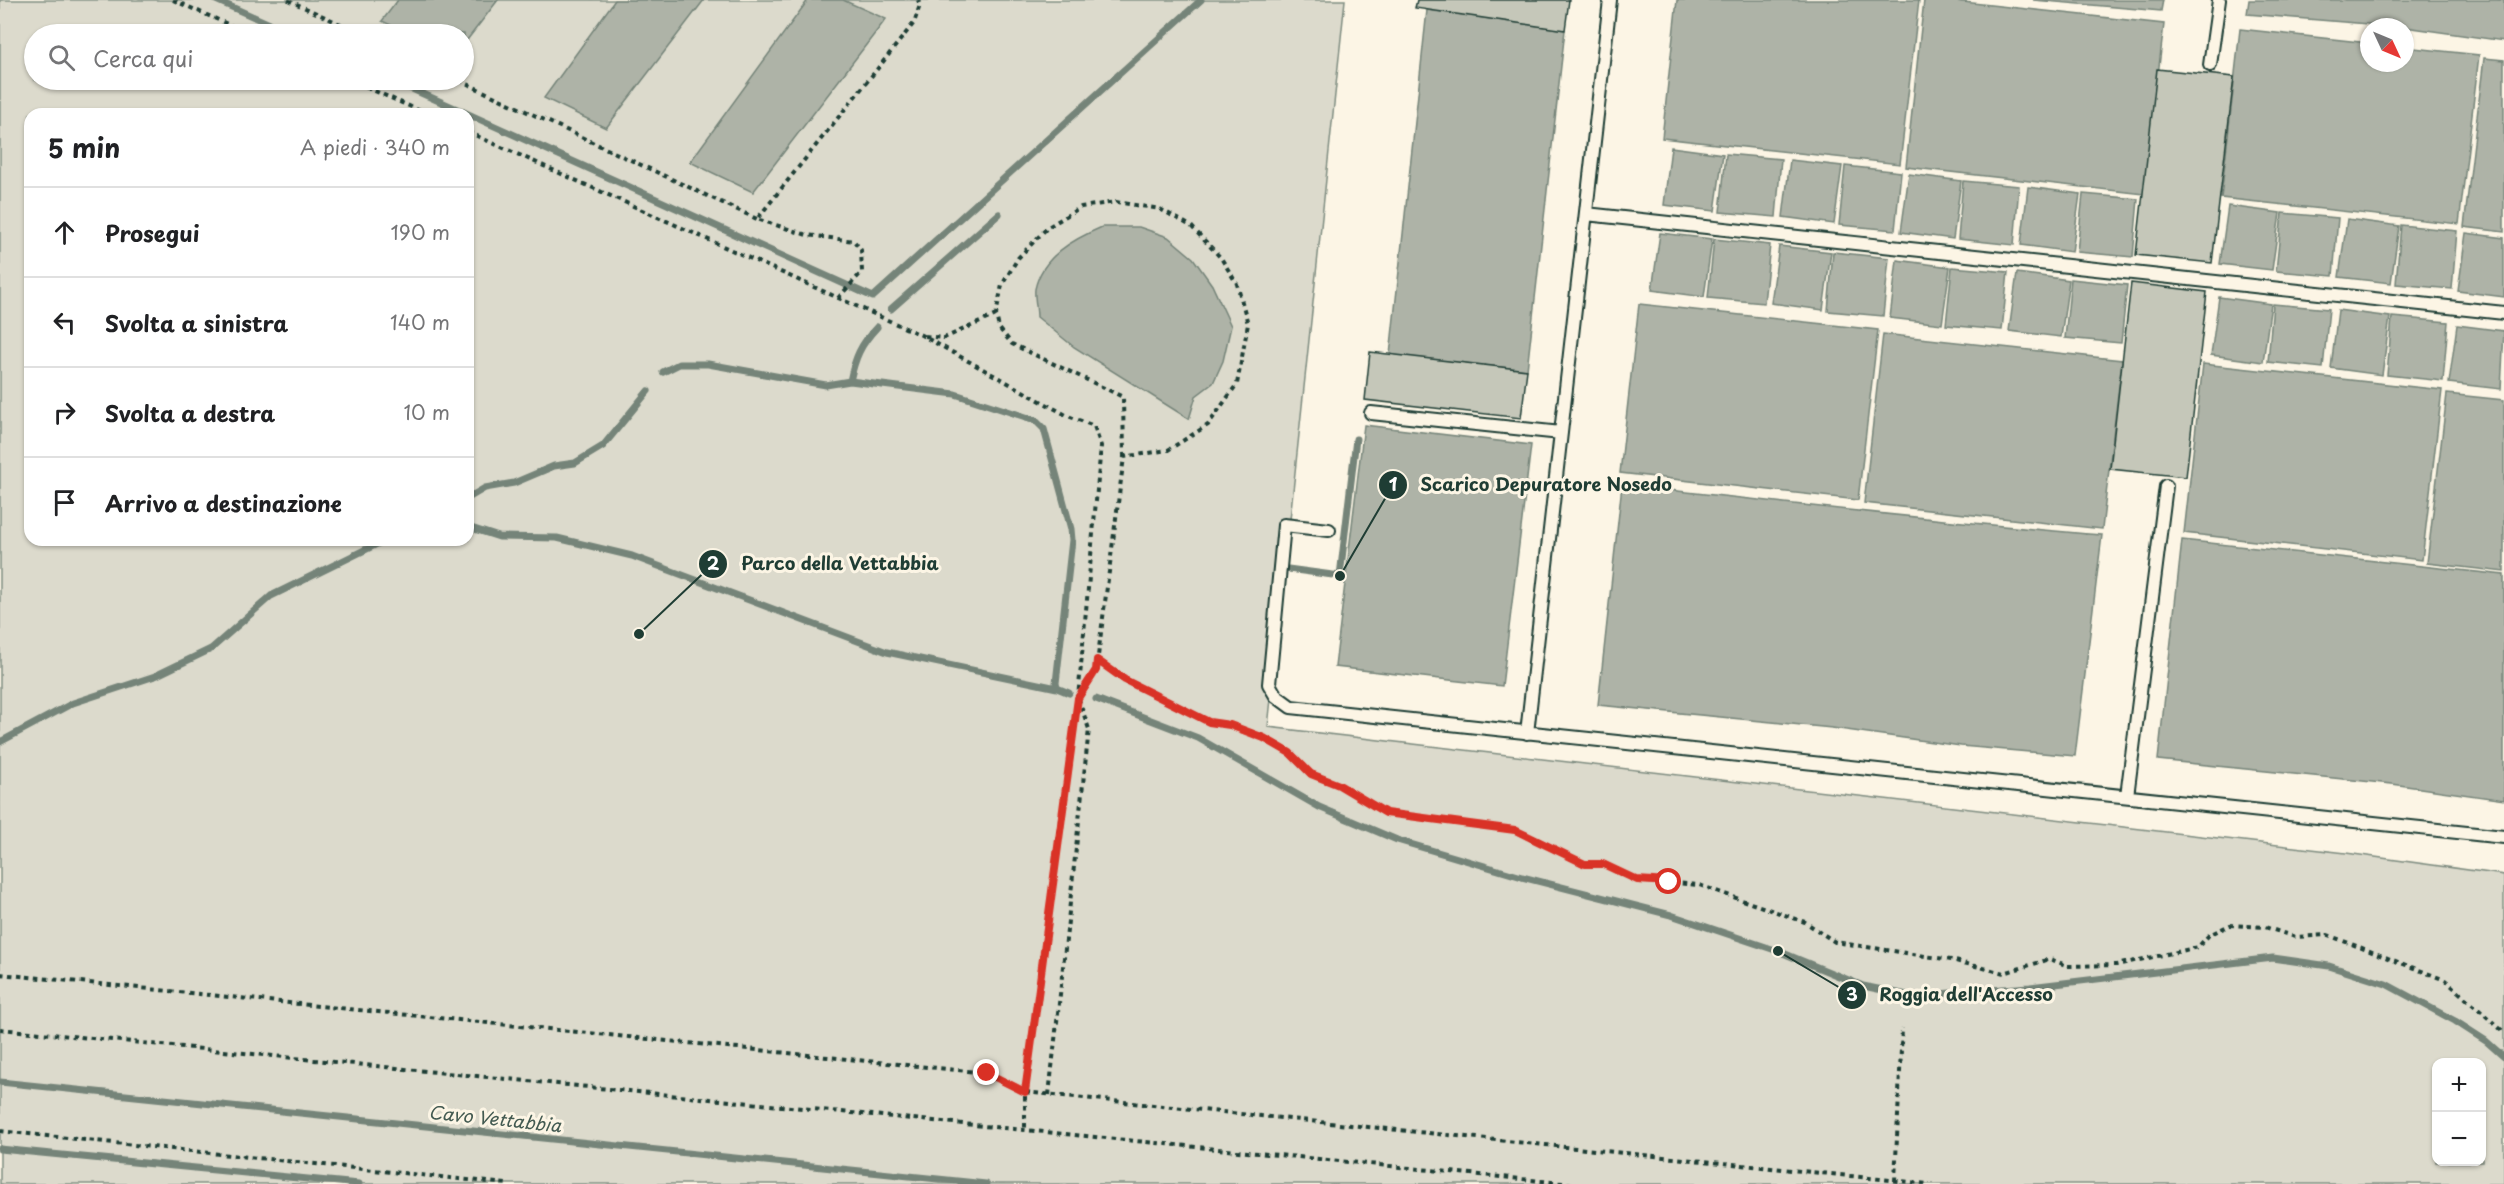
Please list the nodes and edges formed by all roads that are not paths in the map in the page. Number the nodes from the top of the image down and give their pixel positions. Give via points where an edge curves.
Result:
1 (1610, 0) edge
2 (2219, 0) edge
3 (2211, 65) dead end
4 (1586, 214) junction
5 (2504, 313) edge
6 (1371, 413) dead end
7 (1561, 433) junction
8 (2166, 486) dead end
9 (1329, 530) dead end
10 (1527, 733) junction
11 (2127, 796) junction
12 (2504, 837) edge

1 - 4 lane
2 - 3 lane
4 - 5 lane
4 - 7 lane
6 - 7 lane
7 - 10 lane
8 - 11 lane
9 - 10 lane via 1284,525 1268,669 1269,684 1276,696 1291,708
10 - 11 lane
11 - 12 lane

